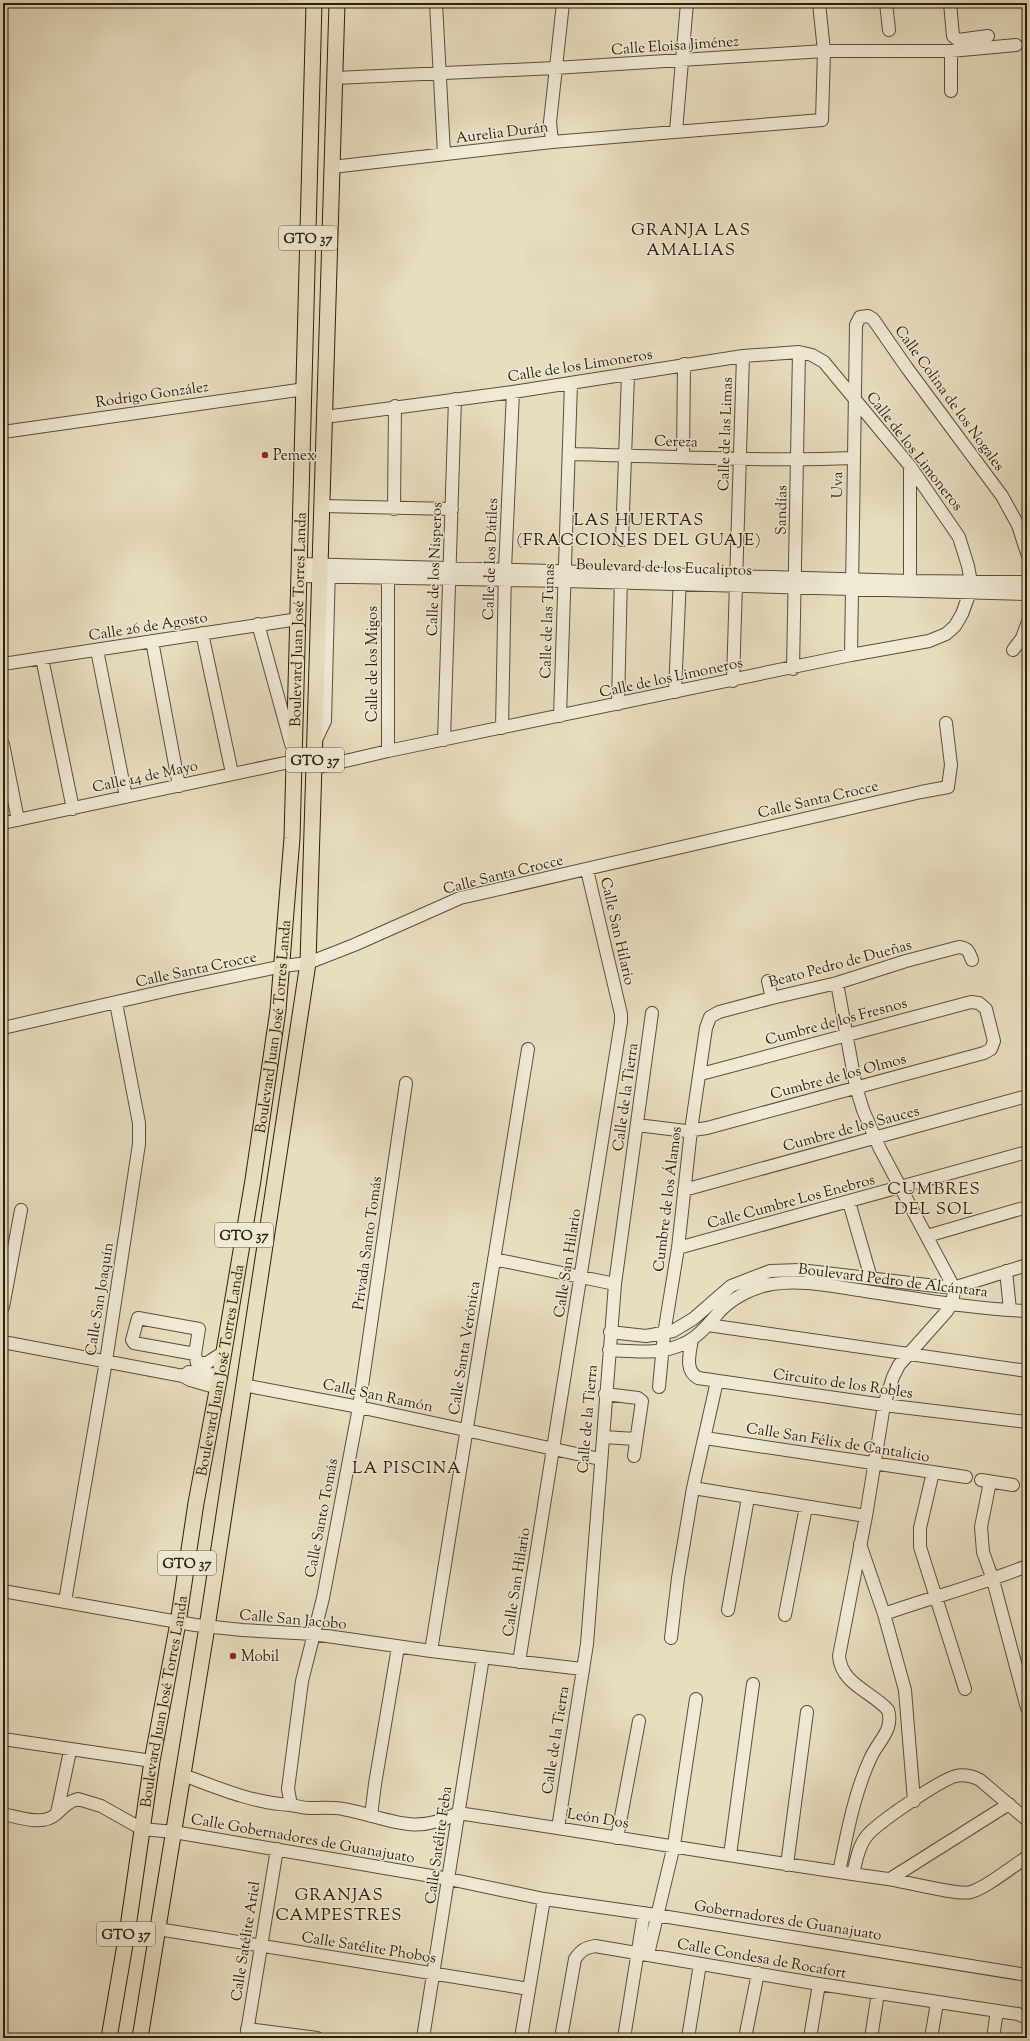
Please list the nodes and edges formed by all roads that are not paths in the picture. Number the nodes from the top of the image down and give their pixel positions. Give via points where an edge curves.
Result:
1 (314, 3) edge
2 (337, 3) edge
3 (436, 3) edge
4 (563, 3) edge
5 (687, 3) edge
6 (819, 3) edge
7 (886, 3) edge
8 (950, 3) edge
9 (888, 30) dead end
10 (988, 36) dead end
11 (1016, 44) dead end
12 (824, 51) junction
13 (951, 51) junction
14 (681, 60) junction
15 (555, 68) junction
16 (440, 73) junction
17 (335, 78) junction
18 (951, 92) dead end
19 (676, 131) junction
20 (552, 142) junction
21 (444, 154) junction
22 (332, 167) junction
23 (860, 317) joint
24 (799, 352) junction
25 (743, 356) junction
26 (684, 364) junction
27 (628, 375) junction
28 (571, 383) junction
29 (305, 389) junction
30 (513, 392) junction
31 (854, 397) junction
32 (455, 399) junction
33 (395, 406) junction
34 (326, 417) junction
35 (3, 432) edge
36 (569, 454) junction
37 (626, 455) junction
38 (682, 457) junction
39 (854, 458) junction
40 (740, 460) junction
41 (798, 460) junction
42 (910, 466) junction
43 (323, 506) junction
44 (394, 509) junction
45 (452, 509) junction
46 (622, 540) dead end
47 (1027, 553) edge
48 (299, 570) junction
49 (325, 570) junction
50 (449, 573) junction
51 (505, 574) junction
52 (564, 576) junction
53 (388, 577) junction
54 (621, 577) junction
55 (680, 579) junction
56 (736, 581) junction
57 (910, 581) junction
58 (795, 582) junction
59 (1027, 582) edge
60 (852, 584) junction
61 (970, 587) junction
62 (1027, 594) edge
63 (298, 619) junction
64 (258, 624) junction
65 (1027, 624) edge
66 (202, 633) junction
67 (152, 641) junction
68 (97, 650) junction
69 (1013, 650) dead end
70 (851, 655) junction
71 (42, 658) junction
72 (3, 664) edge
73 (793, 668) junction
74 (733, 681) junction
75 (675, 692) junction
76 (618, 704) junction
77 (560, 716) junction
78 (946, 723) dead end
79 (502, 728) junction
80 (444, 740) junction
81 (3, 744) edge
82 (388, 751) junction
83 (294, 758) junction
84 (315, 768) junction
85 (232, 773) junction
86 (179, 786) junction
87 (126, 797) junction
88 (73, 809) junction
89 (18, 820) junction
90 (3, 823) edge
91 (587, 870) junction
92 (972, 960) dead end
93 (308, 963) junction
94 (283, 966) junction
95 (768, 981) dead end
96 (837, 983) junction
97 (772, 998) junction
98 (116, 1003) junction
99 (652, 1013) dead end
100 (710, 1017) joint
101 (3, 1028) edge
102 (847, 1035) junction
103 (528, 1049) dead end
104 (991, 1049) joint
105 (700, 1074) junction
106 (406, 1083) dead end
107 (856, 1087) junction
108 (1027, 1096) edge
109 (637, 1125) junction
110 (691, 1130) junction
111 (875, 1139) junction
112 (1027, 1152) edge
113 (901, 1188) junction
114 (684, 1190) junction
115 (849, 1202) junction
116 (1027, 1207) edge
117 (21, 1210) dead end
118 (927, 1236) junction
119 (678, 1248) junction
120 (494, 1259) junction
121 (1027, 1265) edge
122 (1006, 1272) junction
123 (581, 1277) junction
124 (871, 1278) junction
125 (615, 1284) junction
126 (953, 1288) junction
127 (952, 1304) junction
128 (3, 1307) edge
129 (1010, 1310) junction
130 (1027, 1311) edge
131 (708, 1325) junction
132 (610, 1332) junction
133 (664, 1334) junction
134 (692, 1339) junction
135 (3, 1342) edge
136 (609, 1350) junction
137 (662, 1351) junction
138 (224, 1352) junction
139 (195, 1354) junction
140 (906, 1355) junction
141 (106, 1361) junction
142 (1027, 1371) edge
143 (219, 1381) junction
144 (717, 1381) junction
145 (243, 1385) junction
146 (659, 1387) dead end
147 (605, 1394) junction
148 (884, 1405) junction
149 (359, 1407) junction
150 (1027, 1422) edge
151 (468, 1430) junction
152 (603, 1437) junction
153 (705, 1438) junction
154 (636, 1439) junction
155 (553, 1448) junction
156 (634, 1456) dead end
157 (600, 1459) junction
158 (875, 1463) junction
159 (933, 1472) junction
160 (966, 1477) dead end
161 (1013, 1485) dead end
162 (693, 1488) junction
163 (748, 1498) junction
164 (806, 1507) junction
165 (866, 1516) junction
166 (860, 1543) junction
167 (1027, 1566) edge
168 (872, 1578) junction
169 (853, 1580) junction
170 (992, 1580) junction
171 (3, 1590) edge
172 (936, 1596) junction
173 (65, 1601) junction
174 (728, 1610) dead end
175 (884, 1614) junction
176 (785, 1615) dead end
177 (178, 1623) junction
178 (207, 1627) junction
179 (313, 1634) junction
180 (670, 1638) dead end
181 (398, 1647) junction
182 (431, 1651) junction
183 (483, 1658) junction
184 (519, 1662) junction
185 (582, 1668) junction
186 (753, 1684) dead end
187 (964, 1689) dead end
188 (696, 1699) dead end
189 (1027, 1708) edge
190 (807, 1712) dead end
191 (639, 1721) dead end
192 (908, 1727) junction
193 (889, 1728) junction
194 (3, 1739) edge
195 (70, 1751) junction
196 (152, 1761) junction
197 (183, 1775) junction
198 (914, 1800) junction
199 (1009, 1804) junction
200 (291, 1805) junction
201 (57, 1813) junction
202 (458, 1813) junction
203 (3, 1814) edge
204 (371, 1816) junction
205 (1027, 1820) edge
206 (558, 1828) junction
207 (142, 1829) junction
208 (174, 1832) junction
209 (617, 1838) junction
210 (674, 1845) junction
211 (277, 1850) junction
212 (730, 1855) junction
213 (1027, 1857) edge
214 (787, 1865) junction
215 (838, 1872) junction
216 (853, 1874) junction
217 (449, 1879) junction
218 (890, 1879) junction
219 (544, 1899) junction
220 (650, 1914) junction
221 (158, 1929) junction
222 (260, 1946) junction
223 (642, 1953) junction
224 (700, 1964) junction
225 (758, 1973) junction
226 (435, 1974) junction
227 (1027, 1975) edge
228 (819, 1984) junction
229 (529, 1989) junction
230 (878, 1993) junction
231 (937, 2003) junction
232 (997, 2011) junction
233 (1027, 2018) edge
234 (246, 2033) edge
235 (109, 2038) edge
236 (140, 2038) edge
237 (317, 2038) edge
238 (423, 2038) edge
239 (521, 2038) edge
240 (561, 2038) edge
241 (624, 2038) edge
242 (688, 2038) edge
243 (745, 2038) edge
244 (810, 2038) edge
245 (871, 2038) edge
246 (932, 2038) edge
247 (993, 2038) edge

1 - 29 main road, Boulevard Juan José Torres Landa / GTO 37
2 - 17 main road, Boulevard Juan José Torres Landa / GTO 37
3 - 16 street
4 - 15 street
5 - 14 street
6 - 12 street
7 - 9 street
8 - 10 street via 955,38 958,40
11 - 13 street, Calle Eloisa Jiménez
12 - 13 street, Calle Eloisa Jiménez
12 - 14 street, Calle Eloisa Jiménez
12 - 19 street, Aurelia Durán via 822,120
13 - 18 street
14 - 15 street, Calle Eloisa Jiménez
14 - 19 street
15 - 16 street, Calle Eloisa Jiménez
15 - 20 street via 550,122
16 - 17 street, Calle Eloisa Jiménez
16 - 21 street
17 - 22 main road, Boulevard Juan José Torres Landa / GTO 37
19 - 20 street, Aurelia Durán
20 - 21 street, Aurelia Durán
21 - 22 street, Aurelia Durán
22 - 34 main road, Boulevard Juan José Torres Landa / GTO 37
23 - 31 street, Uva via 856,325
23 - 47 street, Calle Colina de los Nogales via 868,316 873,320 1002,496 1018,525
24 - 25 street, Calle de los Limoneros
24 - 31 street, Calle de los Limoneros via 812,355 824,362
24 - 41 street, Sandías
25 - 26 street, Calle de los Limoneros
25 - 40 street, Calle de las Limas
26 - 27 street, Calle de los Limoneros
26 - 38 street
27 - 28 street, Calle de los Limoneros
27 - 37 street
28 - 30 street, Calle de los Limoneros
28 - 36 street, Calle de las Tunas
29 - 35 street, Rodrigo González
29 - 48 main road, Boulevard Juan José Torres Landa / GTO 37
30 - 32 street, Calle de los Limoneros
30 - 51 street, Calle de los Dátiles
31 - 39 street, Uva
31 - 42 street, Calle de los Limoneros
32 - 33 street, Calle de los Limoneros
32 - 45 street, Calle de los Nísperos
33 - 34 street, Calle de los Limoneros
33 - 44 street
34 - 43 main road, Boulevard Juan José Torres Landa / GTO 37
36 - 37 street, Cereza
36 - 52 street, Calle de las Tunas
37 - 38 street, Cereza
37 - 46 street
38 - 40 street, Cereza
39 - 41 street, Cereza
39 - 60 street, Uva
40 - 41 street, Cereza
40 - 56 street, Calle de las Limas
41 - 58 street, Sandías
42 - 57 street
42 - 61 street, Calle de los Limoneros via 959,537 965,551
43 - 44 street
43 - 49 main road, Boulevard Juan José Torres Landa / GTO 37
44 - 45 street
45 - 50 street, Calle de los Nísperos
48 - 49 street, Boulevard de los Eucaliptos
48 - 63 main road, Boulevard Juan José Torres Landa / GTO 37
49 - 50 street, Boulevard de los Eucaliptos
49 - 53 street, Boulevard de los Eucaliptos
49 - 84 main road, Boulevard Juan José Torres Landa / GTO 37
50 - 51 street, Boulevard de los Eucaliptos
50 - 53 street, Boulevard de los Eucaliptos
50 - 80 street, Calle de los Nísperos
51 - 52 street, Boulevard de los Eucaliptos
51 - 79 street, Calle de los Dátiles
52 - 54 street, Boulevard de los Eucaliptos
52 - 77 street, Calle de las Tunas
53 - 82 street, Calle de los Migos
54 - 55 street, Boulevard de los Eucaliptos
54 - 76 street
55 - 56 street, Boulevard de los Eucaliptos
55 - 75 street
56 - 58 street, Boulevard de los Eucaliptos
56 - 74 street, Calle de las Limas
57 - 60 street, Boulevard de los Eucaliptos
57 - 61 street, Boulevard de los Eucaliptos
58 - 60 street, Boulevard de los Eucaliptos
58 - 73 street, Sandías
59 - 61 street, Boulevard de los Eucaliptos
60 - 61 street, Boulevard de los Eucaliptos
60 - 70 street, Uva
61 - 62 street, Boulevard de los Eucaliptos
61 - 70 street, Calle de los Limoneros via 968,602 955,626 938,638
63 - 64 street, Calle 26 de Agosto
63 - 83 main road, Boulevard Juan José Torres Landa / GTO 37
64 - 66 street, Calle 26 de Agosto
64 - 83 street
65 - 69 street via 1022,638
66 - 67 street, Calle 26 de Agosto
66 - 85 street
67 - 68 street, Calle 26 de Agosto
67 - 86 street
68 - 71 street, Calle 26 de Agosto
68 - 87 street
70 - 73 street, Calle de los Limoneros
71 - 72 street, Calle 26 de Agosto
71 - 88 street
73 - 74 street, Calle de los Limoneros
74 - 75 street, Calle de los Limoneros
75 - 76 street, Calle de los Limoneros
76 - 77 street, Calle de los Limoneros
77 - 79 street, Calle de los Limoneros
78 - 91 street, Calle Santa Crocce via 951,765 948,787
79 - 80 street, Calle de los Limoneros
80 - 82 street, Calle de los Limoneros
81 - 89 street
82 - 84 street, Calle de los Limoneros
83 - 85 street, Calle 14 de Mayo
83 - 94 main road, Boulevard Juan José Torres Landa / GTO 37 via 292,838
84 - 93 main road, Boulevard Juan José Torres Landa / GTO 37
85 - 86 street, Calle 14 de Mayo
86 - 87 street, Calle 14 de Mayo
87 - 88 street, Calle 14 de Mayo
88 - 89 street, Calle 14 de Mayo
89 - 90 street, Calle 14 de Mayo
91 - 93 street, Calle Santa Crocce via 460,898 354,946
91 - 123 street, Calle San Hilario via 621,1022
92 - 96 street, Beato Pedro de Dueñas via 969,951 959,948 906,961
93 - 94 street, Calle Santa Crocce
93 - 145 main road, Boulevard Juan José Torres Landa / GTO 37
94 - 98 street, Calle Santa Crocce
94 - 138 main road, Boulevard Juan José Torres Landa / GTO 37 via 254,1172
95 - 97 street
96 - 97 street, Beato Pedro de Dueñas
96 - 102 street
97 - 100 street, Beato Pedro de Dueñas via 719,1012
98 - 101 street, Calle Santa Crocce
98 - 141 street, Calle San Joaquín via 140,1134
99 - 109 street, Calle de la Tierra
100 - 105 street, Cumbre de los Álamos via 706,1028
102 - 104 street, Cumbre de los Fresnos via 979,1002 986,1009 994,1041
102 - 105 street, Cumbre de los Fresnos
102 - 107 street
103 - 120 street, Calle Santa Verónica
104 - 107 street, Cumbre de los Olmos
105 - 110 street, Cumbre de los Álamos
106 - 149 street, Privada Santo Tomás
107 - 110 street, Cumbre de los Olmos via 707,1128
107 - 111 street
108 - 111 street, Cumbre de los Sauces
109 - 110 street, Cumbre de los Olmos
109 - 125 street, Calle de la Tierra
110 - 114 street, Cumbre de los Álamos
111 - 113 street
111 - 114 street, Cumbre de los Sauces
112 - 113 street, Calle Cumbre Los Enebros
113 - 115 street, Calle Cumbre Los Enebros
113 - 118 street
114 - 119 street, Cumbre de los Álamos
115 - 119 street, Calle Cumbre Los Enebros
115 - 124 street
116 - 118 street
117 - 128 street
118 - 126 street
119 - 133 street, Cumbre de los Álamos
120 - 123 street
120 - 151 street, Calle Santa Verónica
121 - 122 street, Boulevard Pedro de Alcántara
122 - 126 street, Boulevard Pedro de Alcántara
122 - 129 street
123 - 125 street
123 - 155 street, Calle San Hilario
124 - 126 street, Boulevard Pedro de Alcántara
124 - 133 street, Boulevard Pedro de Alcántara via 790,1269 760,1274 731,1286 693,1319
125 - 132 street, Calle de la Tierra
126 - 127 street
127 - 129 street, Boulevard Pedro de Alcántara
127 - 131 street, Boulevard Pedro de Alcántara via 785,1282 758,1288 735,1300 722,1309
127 - 140 street
129 - 130 street, Boulevard Pedro de Alcántara
131 - 134 street, Boulevard Pedro de Alcántara
131 - 140 street
132 - 133 street, Boulevard Pedro de Alcántara via 646,1336
132 - 136 street, Calle de la Tierra
133 - 137 street, Cumbre de los Álamos
134 - 137 street, Boulevard Pedro de Alcántara
134 - 144 street, Circuito de los Robles via 690,1370 698,1378
135 - 141 street
136 - 137 street, Boulevard Pedro de Alcántara
136 - 147 street, Calle de la Tierra
137 - 146 street, Cumbre de los Álamos
138 - 139 street via 207,1363 200,1364 197,1363
138 - 143 main road, Boulevard Juan José Torres Landa / GTO 37
139 - 139 street via 134,1343 132,1340 138,1318 199,1329
140 - 142 street
140 - 148 street via 893,1377
141 - 143 street via 183,1376 189,1372
141 - 173 street, Calle San Joaquín
143 - 177 main road, Boulevard Juan José Torres Landa / GTO 37 via 196,1503
144 - 148 street, Circuito de los Robles
144 - 153 street
145 - 149 street, Calle San Ramón
145 - 178 main road, Boulevard Juan José Torres Landa / GTO 37
147 - 152 street, Calle de la Tierra
147 - 154 street via 638,1398 642,1401
148 - 150 street, Circuito de los Robles
148 - 158 street
149 - 151 street, Calle San Ramón
149 - 179 street, Calle Santo Tomás via 323,1598
151 - 155 street, Calle San Ramón
151 - 182 street, Calle Santa Verónica
152 - 154 street
152 - 157 street, Calle de la Tierra
153 - 158 street, Calle San Félix de Cantalicio
153 - 162 street
154 - 156 street
155 - 157 street, Calle San Ramón
155 - 184 street, Calle San Hilario
157 - 185 street, Calle de la Tierra via 590,1613
158 - 159 street, Calle San Félix de Cantalicio
158 - 165 street
159 - 160 street, Calle San Félix de Cantalicio
159 - 172 street via 920,1537 922,1558
161 - 170 street via 985,1481 981,1535 983,1552
162 - 163 street
162 - 180 street
163 - 164 street
163 - 174 street
164 - 165 street
164 - 176 street
165 - 166 street
166 - 168 street
166 - 169 street
167 - 170 street
168 - 169 street
168 - 175 street
169 - 193 street via 840,1644 839,1666 852,1683 888,1710
170 - 172 street
170 - 189 street
171 - 173 street, Calle San Jacobo
172 - 175 street
172 - 187 street
173 - 177 street, Calle San Jacobo
175 - 192 street via 905,1690
177 - 178 street, Calle San Jacobo
177 - 196 main road, Boulevard Juan José Torres Landa / GTO 37
178 - 179 street, Calle San Jacobo
178 - 197 main road, Boulevard Juan José Torres Landa / GTO 37
179 - 181 street, Calle San Jacobo
179 - 200 street via 302,1681 288,1788
181 - 182 street, Calle San Jacobo
181 - 204 street
182 - 183 street, Calle San Jacobo
183 - 184 street, Calle San Jacobo
183 - 202 street, Calle Satélite Feba
184 - 185 street, Calle San Jacobo
185 - 206 street, Calle de la Tierra
186 - 212 street
188 - 210 street
190 - 214 street
191 - 209 street
192 - 193 street
192 - 198 street
193 - 215 street via 874,1751 860,1782
194 - 195 street
195 - 196 street
195 - 201 street
196 - 207 main road, Boulevard Juan José Torres Landa / GTO 37
197 - 200 street via 270,1804
197 - 208 main road, Boulevard Juan José Torres Landa / GTO 37
198 - 199 street via 948,1779 963,1775 980,1780
198 - 216 street via 869,1832 861,1846
199 - 205 street
199 - 218 street
200 - 204 street via 307,1808 341,1808
201 - 203 street via 40,1820
201 - 207 street via 72,1801 86,1800
202 - 204 street via 437,1823 422,1825
202 - 206 street, León Dos
202 - 217 street, Calle Satélite Feba
206 - 209 street, León Dos
207 - 208 street, Calle Gobernadores de Guanajuato
207 - 235 main road, Boulevard Juan José Torres Landa / GTO 37
208 - 211 street, Calle Gobernadores de Guanajuato
208 - 221 main road, Boulevard Juan José Torres Landa / GTO 37
209 - 210 street, León Dos
210 - 212 street, León Dos
210 - 220 street
211 - 217 street, Calle Gobernadores de Guanajuato
211 - 222 street, Calle Satélite Ariel
212 - 214 street, León Dos
213 - 218 street, León Dos via 971,1892 965,1893
214 - 215 street, León Dos
215 - 216 street, León Dos
216 - 218 street, León Dos
217 - 219 street, Calle Gobernadores de Guanajuato
217 - 226 street, Calle Satélite Feba
219 - 220 street, Gobernadores de Guanajuato
219 - 229 street
220 - 223 street
220 - 227 street, Gobernadores de Guanajuato
221 - 222 street, Calle Satélite Phobos
221 - 236 main road, Boulevard Juan José Torres Landa / GTO 37
222 - 226 street, Calle Satélite Phobos
222 - 234 street, Calle Satélite Ariel
223 - 224 street, Calle Condesa de Rocafort
223 - 240 street, Calle Condesa de Rocafort via 595,1946 579,1952 573,1966
223 - 241 street
224 - 225 street, Calle Condesa de Rocafort
224 - 242 street
225 - 228 street, Calle Condesa de Rocafort
225 - 243 street
226 - 229 street, Calle Satélite Phobos
226 - 238 street, Calle Satélite Feba
228 - 230 street, Calle Condesa de Rocafort
228 - 244 street
229 - 239 street
230 - 231 street, Calle Condesa de Rocafort
230 - 245 street
231 - 232 street, Calle Condesa de Rocafort
231 - 246 street
232 - 233 street, Calle Condesa de Rocafort
232 - 247 street
234 - 237 street

